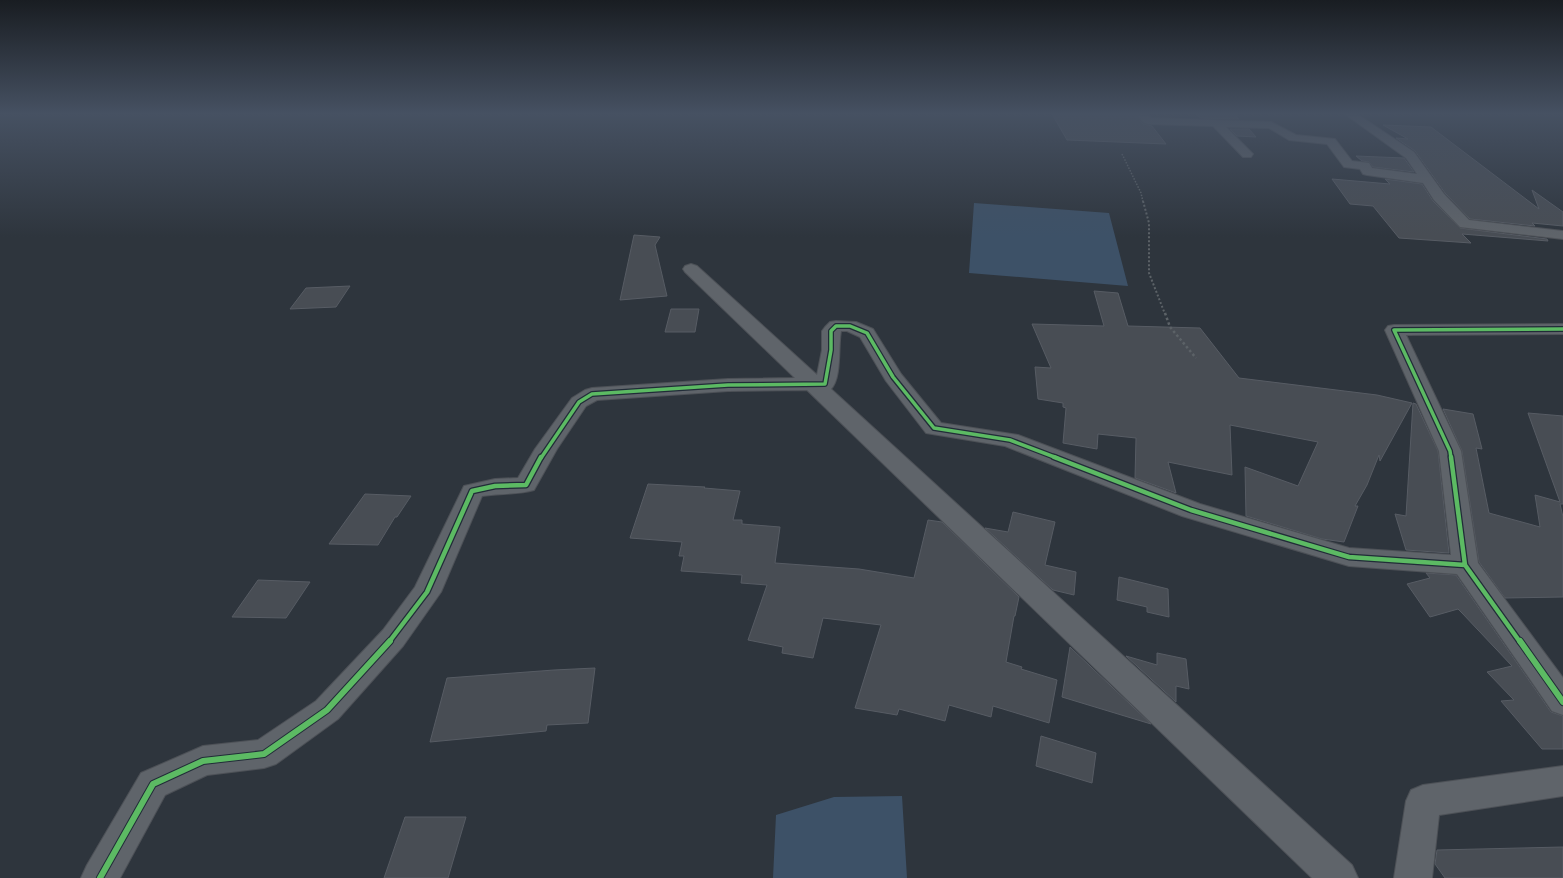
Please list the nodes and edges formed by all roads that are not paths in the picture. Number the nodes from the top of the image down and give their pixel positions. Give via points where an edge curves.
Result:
1 (1341, 155) edge
2 (1410, 155) edge
3 (1428, 180) junction
4 (1563, 235) edge
5 (692, 269) dead end
6 (1563, 329) edge
7 (1465, 565) junction
8 (1559, 691) edge
9 (1563, 781) edge
10 (100, 878) edge
11 (1339, 878) edge
12 (1413, 878) edge

1 - 3 street via 1348,164 1365,166 1366,171
2 - 3 street
3 - 4 street via 1439,197 1465,224
5 - 11 street
6 - 7 street via 1394,330 1450,451
7 - 8 street
7 - 10 street via 1349,557 1191,510 1010,440 934,428 893,377 867,333 850,326 836,326 831,331 825,384 683,387 592,394 578,402 546,449 526,485 495,486 472,491 427,592 393,638 327,710 264,754 203,761 153,784
9 - 12 street via 1423,801

